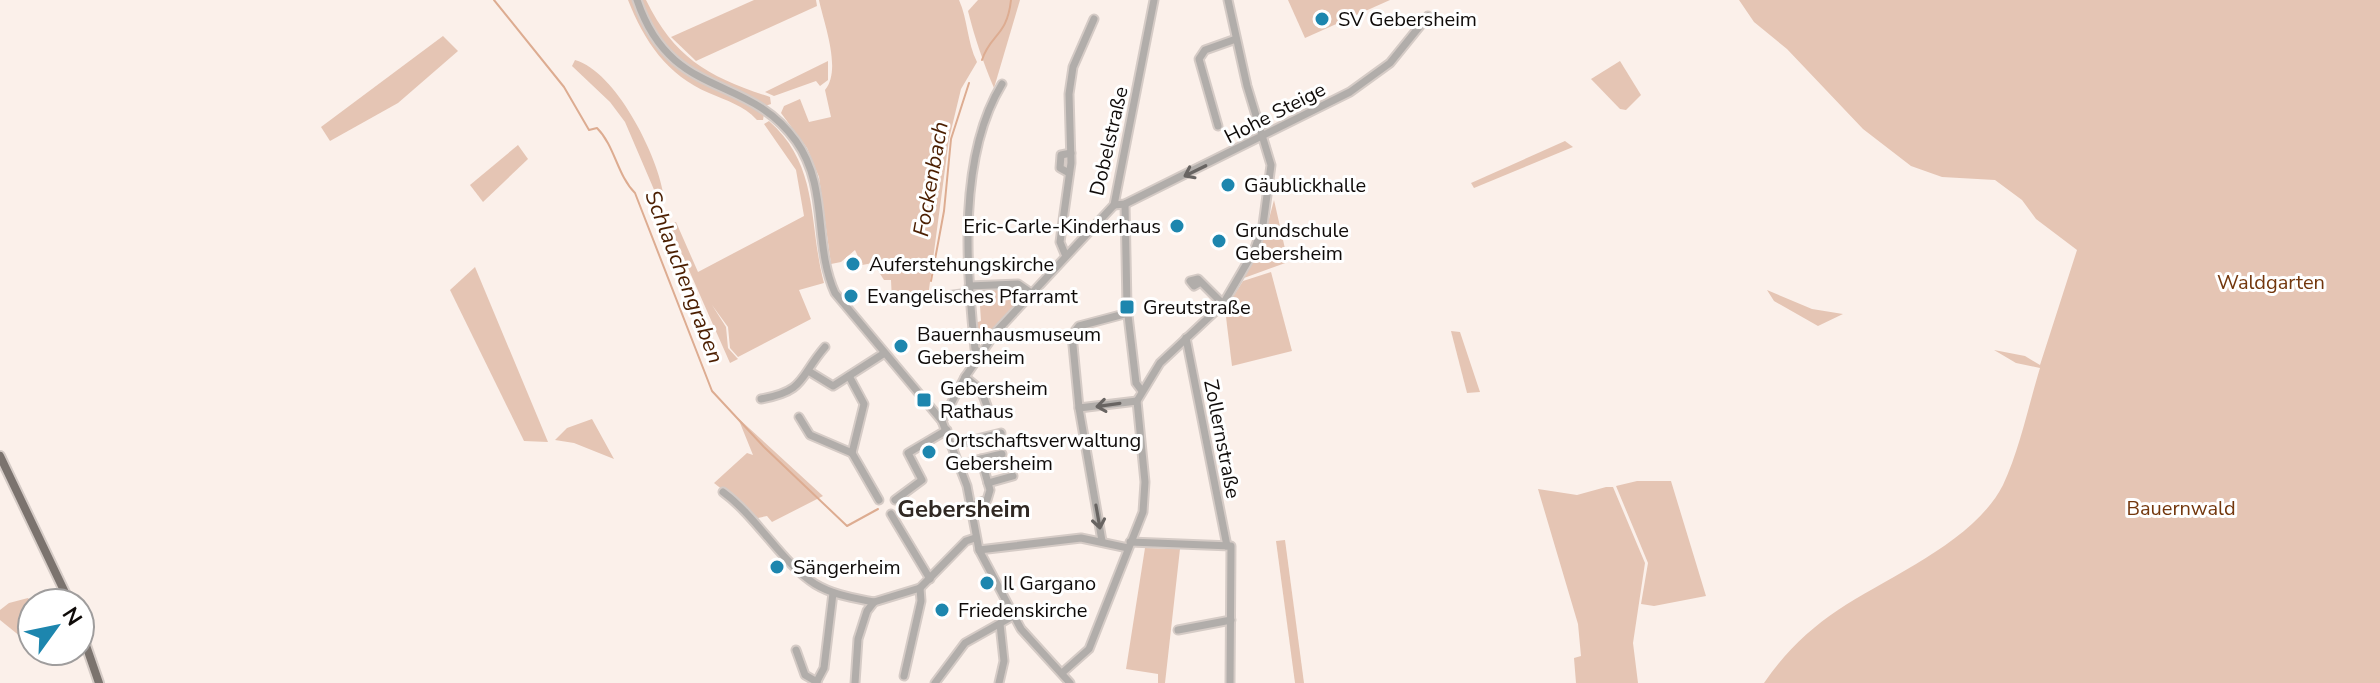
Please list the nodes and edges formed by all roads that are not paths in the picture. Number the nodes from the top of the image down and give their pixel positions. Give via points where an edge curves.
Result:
1 (637, 0) edge
2 (1154, 0) edge
3 (1228, 0) edge
4 (1428, 16) dead end
5 (1094, 19) dead end
6 (1236, 39) junction
7 (1002, 84) dead end
8 (1218, 126) dead end
9 (1264, 136) junction
10 (1125, 204) junction
11 (1114, 205) junction
12 (1065, 254) junction
13 (1201, 282) dead end
14 (969, 290) junction
15 (1031, 293) junction
16 (931, 298) dead end
17 (1223, 304) junction
18 (1128, 313) junction
19 (1186, 338) junction
20 (825, 347) dead end
21 (980, 353) junction
22 (883, 354) junction
23 (810, 372) junction
24 (849, 376) junction
25 (965, 377) junction
26 (1142, 391) junction
27 (761, 399) dead end
28 (1137, 401) junction
29 (1079, 408) junction
30 (990, 414) dead end
31 (799, 417) dead end
32 (942, 421) junction
33 (947, 430) junction
34 (1001, 433) dead end
35 (953, 445) junction
36 (852, 453) junction
37 (1002, 454) dead end
38 (0, 456) edge
39 (981, 459) junction
40 (960, 465) junction
41 (1013, 476) dead end
42 (988, 483) junction
43 (723, 492) dead end
44 (879, 500) dead end
45 (895, 500) dead end
46 (971, 506) junction
47 (891, 514) dead end
48 (975, 538) junction
49 (1102, 541) junction
50 (1129, 545) junction
51 (1229, 546) junction
52 (979, 550) junction
53 (930, 579) junction
54 (62, 587) edge
55 (920, 588) junction
56 (833, 593) junction
57 (874, 602) junction
58 (1013, 616) junction
59 (1231, 620) junction
60 (1000, 624) junction
61 (1178, 630) dead end
62 (796, 650) dead end
63 (1062, 673) junction
64 (904, 676) dead end
65 (816, 682) edge
66 (855, 683) edge
67 (935, 683) edge
68 (999, 683) edge
69 (1070, 683) edge
70 (1230, 683) edge

1 - 22 street via 653,35 676,63 698,79 761,107 787,129 808,160 833,288
2 - 11 street, Dobelstraße
3 - 6 street
4 - 9 street, Hohe Steige via 1371,79
5 - 12 street via 1073,67 1071,153 1061,155 1060,168 1069,173 1060,242
6 - 8 street via 1205,50 1199,59
6 - 9 street
7 - 14 street via 976,151
9 -> 10 street, Hohe Steige
9 - 17 street via 1271,165 1263,225
10 - 11 street, Hohe Steige
10 - 18 street
11 - 12 street, Dobelstraße
12 - 15 street, Dobelstraße
13 - 17 street
14 - 15 street via 1018,284
14 - 16 street
14 - 21 street via 975,349
15 - 21 street, Dobelstraße
17 - 19 street
18 - 26 street via 1136,383
18 - 29 street via 1074,329
19 - 26 street via 1160,363
19 - 51 street, Zollernstraße
20 - 23 street
21 - 25 street, Dobelstraße
22 - 24 street
22 - 32 street
23 - 24 street via 829,386
23 - 27 street via 790,392
24 - 36 street via 864,406
25 - 30 street via 981,390
25 - 32 street, Dobelstraße
26 - 28 street
28 -> 29 street
28 - 50 street via 1145,496
29 -> 49 street
31 - 36 street via 810,435
32 - 33 street
33 - 35 street
33 - 45 street via 908,453 922,480
34 - 35 street
35 - 40 street
36 - 44 street
37 - 39 street
38 - 54 main road
39 - 40 street
39 - 42 street
40 - 46 street
41 - 42 street
42 - 46 street via 987,500
43 - 56 street via 760,524 806,577
46 - 48 street
47 - 53 street
48 - 52 street
48 - 53 street
49 - 50 street
49 - 52 street via 1063,539
50 - 51 street
50 - 63 street via 1089,649
51 - 59 street, Zollernstraße
52 - 58 street
53 - 55 street
55 - 57 street
55 - 64 street
56 - 57 street
56 - 65 street via 824,668
57 - 66 street via 862,620
58 - 60 street
58 - 63 street
59 - 61 street
59 - 70 street, Zollernstraße
60 - 67 street via 965,643
60 - 68 street via 1004,661
62 - 65 street via 805,675
63 - 69 street

